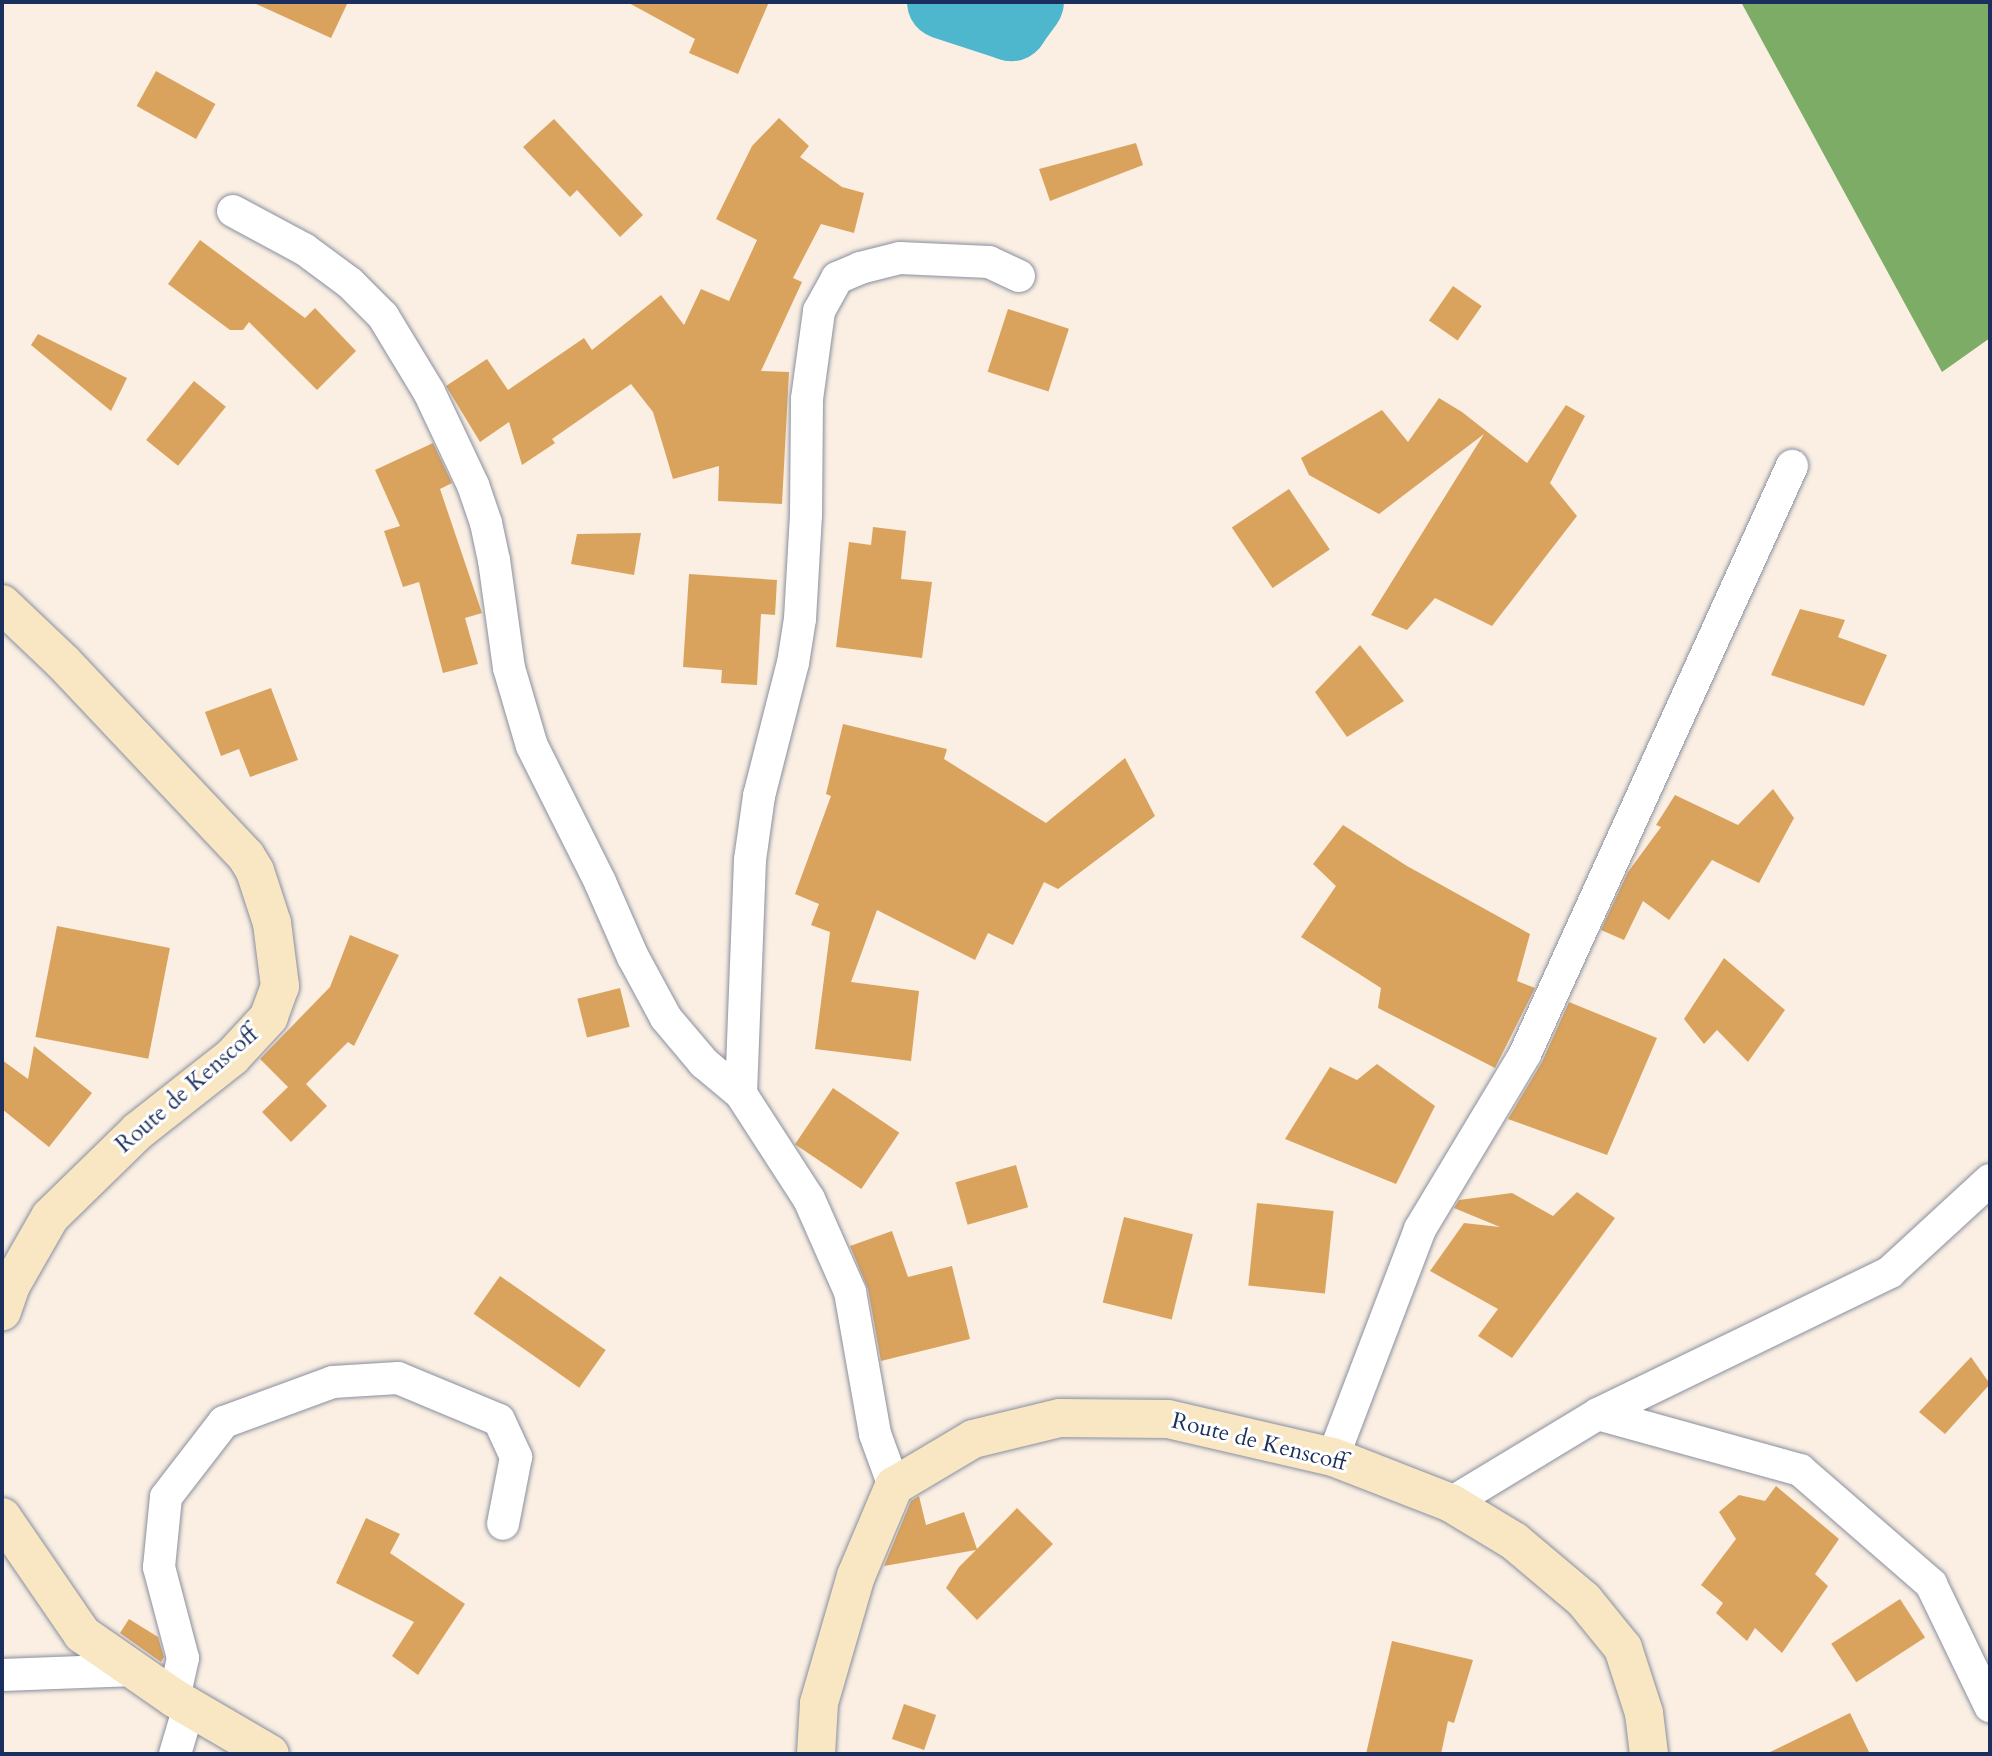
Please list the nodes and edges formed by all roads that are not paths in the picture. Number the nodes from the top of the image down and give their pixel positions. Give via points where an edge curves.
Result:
1 (233, 211) dead end
2 (1019, 276) dead end
3 (1792, 466) dead end
4 (2, 604) edge
5 (741, 1094) junction
6 (1990, 1180) edge
7 (2, 1311) edge
8 (1598, 1414) junction
9 (1333, 1457) junction
10 (894, 1486) junction
11 (1451, 1503) junction
12 (2, 1517) edge
13 (503, 1524) dead end
14 (135, 1670) junction
15 (2, 1675) edge
16 (182, 1703) junction
17 (1990, 1706) edge
18 (175, 1754) edge
19 (270, 1754) edge
20 (816, 1754) edge
21 (1649, 1754) edge

1 - 5 street via 304,249 350,284 383,316 406,351 473,485 494,560 509,668 547,780 666,1018 704,1063
2 - 5 street via 989,262 900,258 837,278 819,311 807,399 800,619 750,860
3 - 9 street via 1525,1054 1420,1229
4 - 7 main road, Route de Kenscoff via 246,856 272,923 280,986 269,1017 232,1057 138,1131 50,1217 10,1285
5 - 10 street via 809,1199 850,1292 875,1434
6 - 8 street via 1890,1272
8 - 11 street
8 - 17 street via 1800,1471 1931,1584
9 - 10 main road, Route de Kenscoff via 1168,1419 1060,1418 973,1439
9 - 11 main road, Route de Kenscoff
10 - 20 main road via 856,1576 819,1703
11 - 21 main road, Route de Kenscoff via 1514,1541 1584,1600 1623,1648 1644,1713
12 - 14 main road via 82,1634
13 - 16 street via 516,1457 499,1420 398,1378 332,1382 224,1422 166,1497 159,1567 183,1658
14 - 15 street
14 - 16 main road
16 - 18 street
16 - 19 main road

